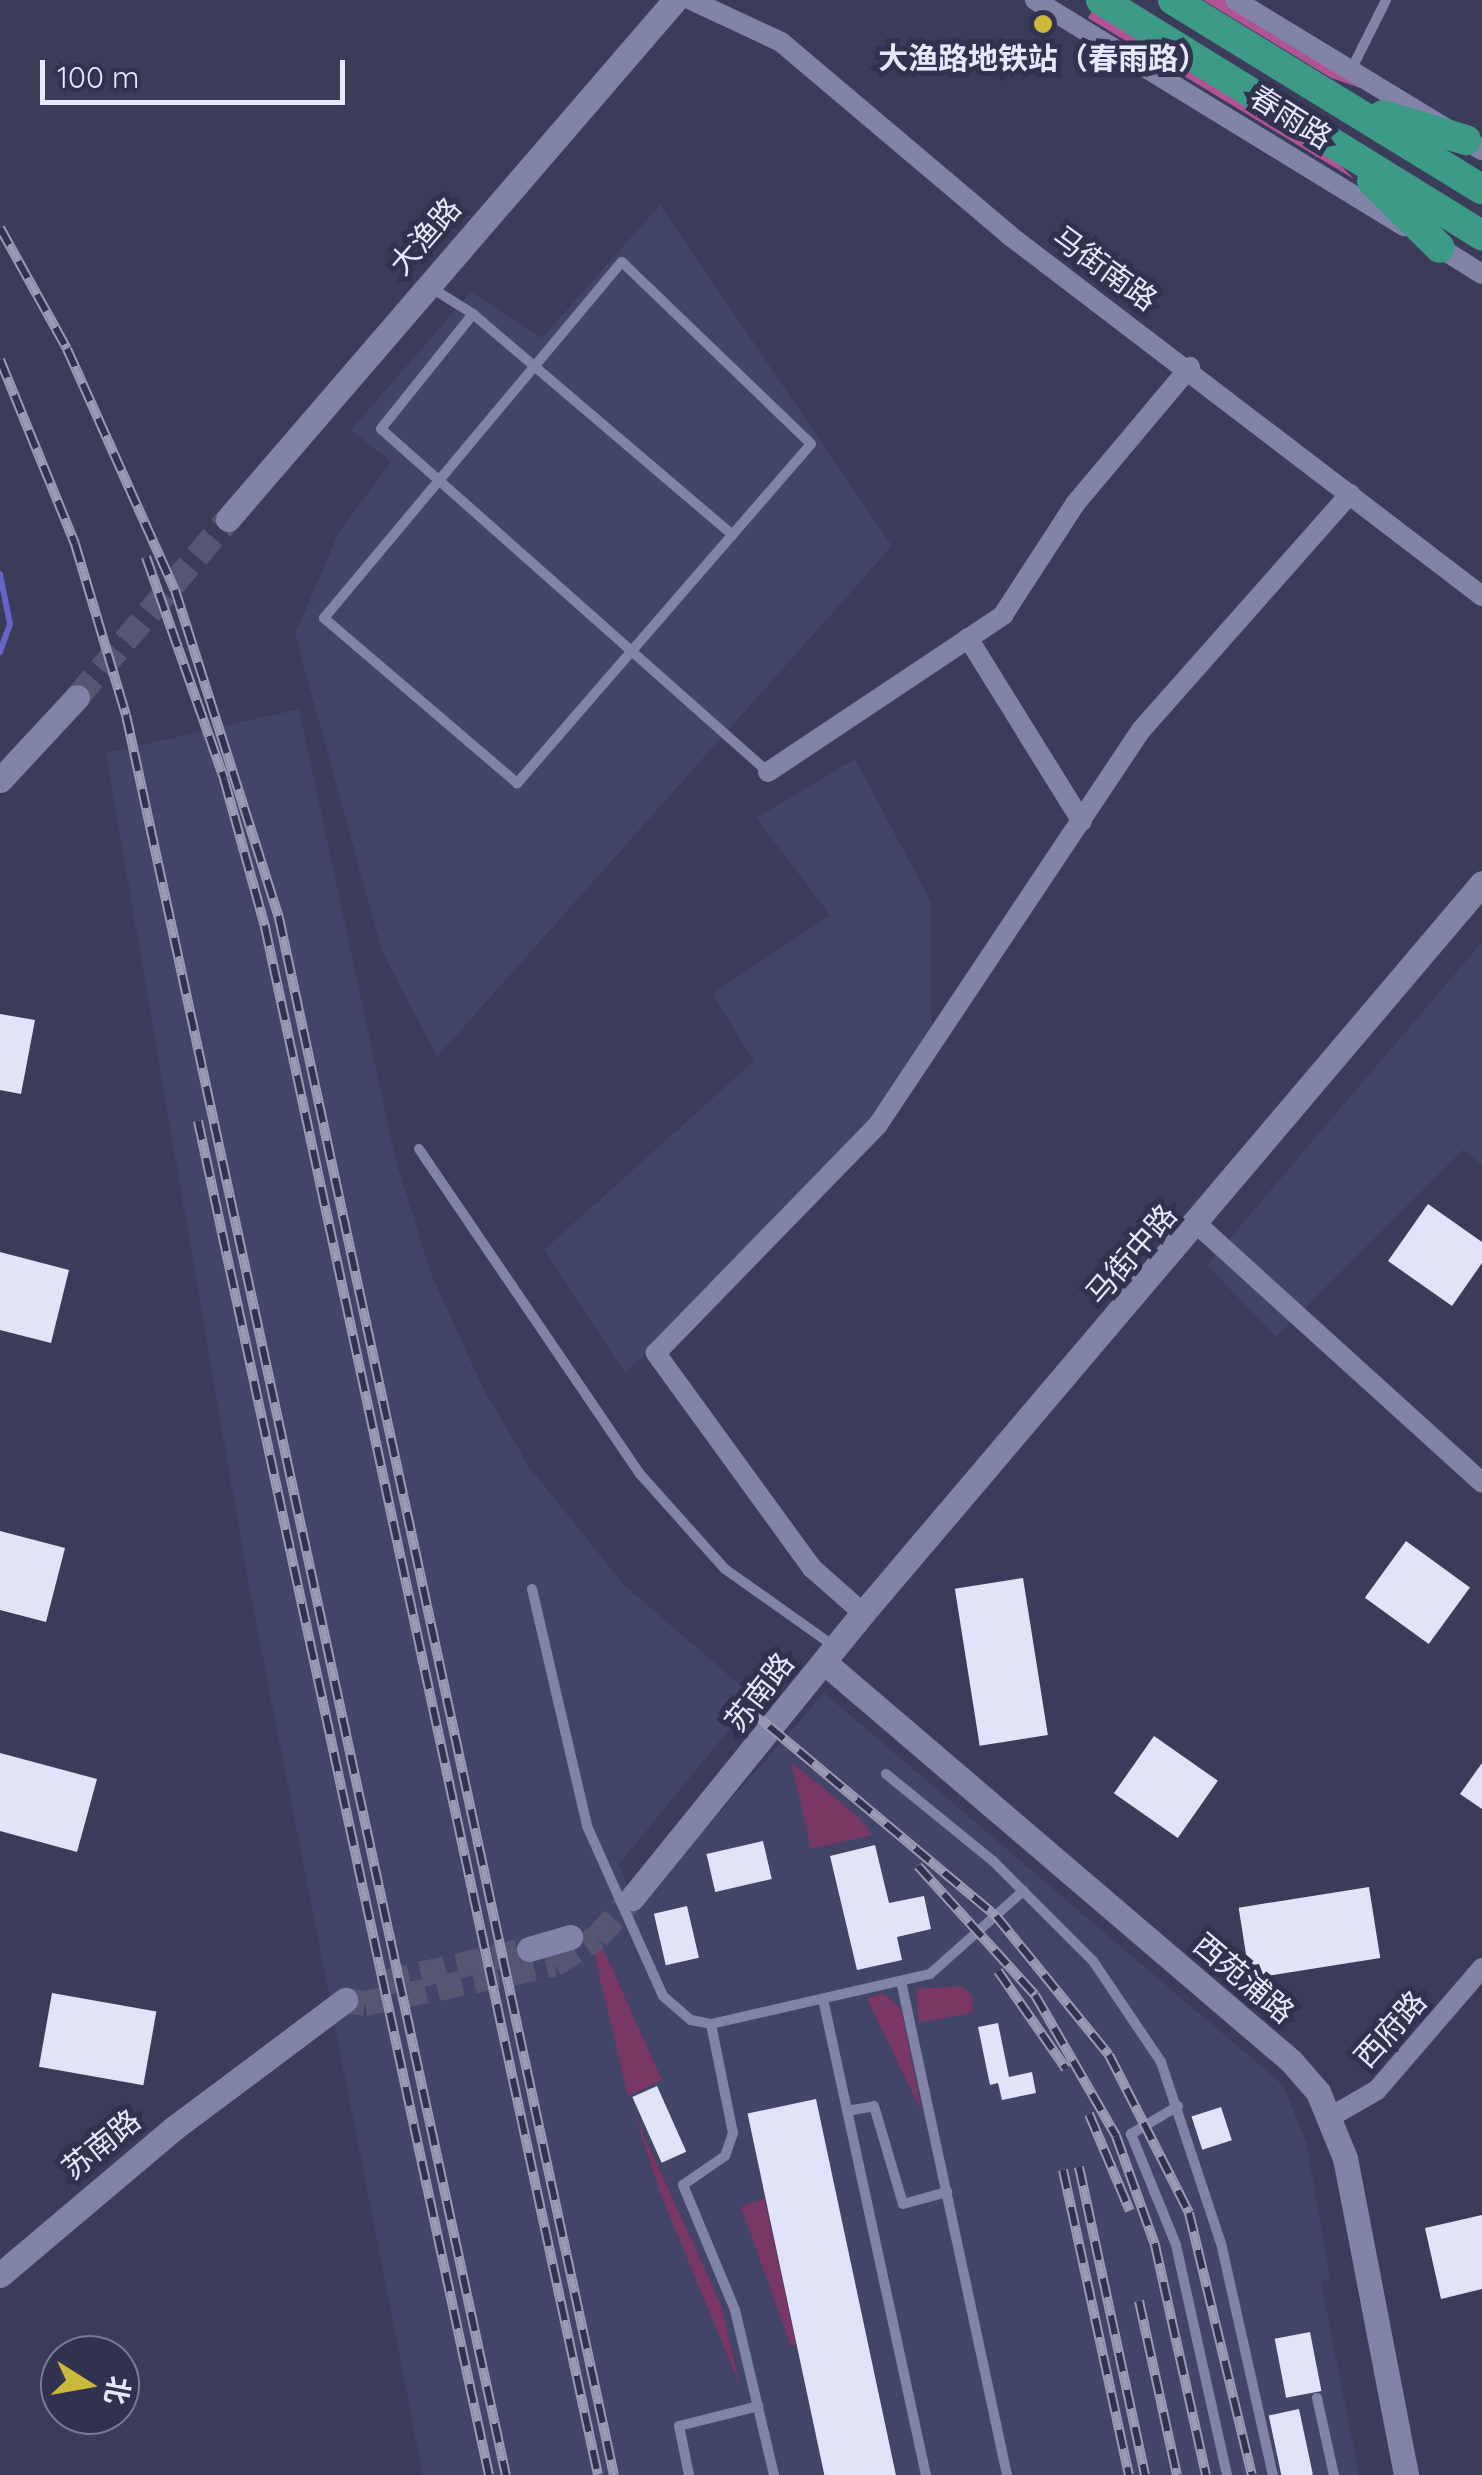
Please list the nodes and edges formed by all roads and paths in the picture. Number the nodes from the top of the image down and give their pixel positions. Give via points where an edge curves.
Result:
1 (675, 0) edge
2 (691, 0) edge
3 (1035, 0) edge
4 (1101, 0) edge
5 (1235, 0) edge
6 (1386, 0) edge
7 (1183, 5) edge
8 (1351, 70) junction
9 (1341, 103) junction
10 (1330, 141) junction
11 (1474, 145) edge
12 (1482, 189) edge
13 (1482, 235) edge
14 (1440, 248) junction
15 (1482, 274) edge
16 (425, 284) junction
17 (473, 314) junction
18 (532, 364) junction
19 (1190, 367) junction
20 (438, 481) junction
21 (1350, 494) junction
22 (228, 518) tunnel mouth
23 (732, 534) junction
24 (1482, 596) edge
25 (968, 638) junction
26 (633, 652) junction
27 (77, 698) tunnel mouth
28 (768, 772) joint
29 (0, 780) edge
30 (1082, 822) junction
31 (1482, 883) edge
32 (419, 1149) dead end
33 (1199, 1226) junction
34 (1482, 1483) edge
35 (532, 1588) dead end
36 (863, 1613) junction
37 (830, 1655) junction
38 (886, 1774) dead end
39 (628, 1889) tunnel mouth
40 (1024, 1891) junction
41 (570, 1937) dead end
42 (529, 1950) tunnel mouth
43 (1482, 1968) edge
44 (901, 1981) junction
45 (823, 1999) junction
46 (345, 2000) tunnel mouth
47 (710, 2024) junction
48 (1178, 2106) junction
49 (848, 2111) junction
50 (1332, 2116) junction
51 (946, 2192) junction
52 (0, 2275) edge
53 (1316, 2398) dead end
54 (759, 2406) junction
55 (689, 2475) edge
56 (774, 2475) edge
57 (926, 2475) edge
58 (1007, 2475) edge
59 (1227, 2475) edge
60 (1273, 2475) edge
61 (1334, 2475) edge
62 (1406, 2475) edge

1 - 16 street, 大渔路
2 - 19 street, 马街南路 via 781,42 1008,235
3 - 14 street
4 - 10 main road, 春雨路
5 - 8 street
6 - 8 lane
7 - 9 main road, 春雨路
8 - 11 street
9 - 11 main road
9 - 12 main road, 春雨路
10 - 13 main road, 春雨路
10 - 14 main road
14 - 15 street
16 - 17 lane
16 - 22 street, 大渔路 via 347,388
17 - 18 lane
17 - 20 lane via 381,429
18 - 20 lane
18 - 23 lane
18 - 23 lane via 622,262 810,444
19 - 21 street, 马街南路
19 - 25 street via 1075,504 1003,616
20 - 26 lane
20 - 26 lane via 324,618 516,783
21 - 24 street, 马街南路
21 - 30 street via 1142,729
23 - 26 lane
25 - 28 street
25 - 30 street
26 - 28 lane
27 - 29 street
30 - 36 street via 877,1126 656,1353 812,1568
31 - 33 street, 马街中路
32 - 37 lane via 640,1474 724,1569
33 - 34 street
33 - 36 street, 马街中路
35 - 47 lane via 587,1826 663,1996 691,2020
36 - 37 street, 马街中路
37 - 39 street, 苏南路
37 - 50 street, 西苑浦路 via 1291,2061
38 - 40 lane
40 - 44 lane via 930,1974
40 - 48 lane via 1131,2011
41 - 42 street
43 - 50 street, 西府路 via 1377,2090
44 - 45 lane
44 - 51 lane
45 - 47 lane
45 - 49 lane
46 - 52 street, 苏南路 via 174,2128
47 - 54 lane via 734,2133 725,2156 684,2186 735,2310
48 - 59 lane via 1130,2134 1176,2245
48 - 60 lane via 1221,2243
49 - 51 lane via 874,2106 904,2204
49 - 57 lane
50 - 62 street, 西苑浦路
51 - 58 lane
53 - 61 lane
54 - 55 lane via 678,2426
54 - 56 lane

